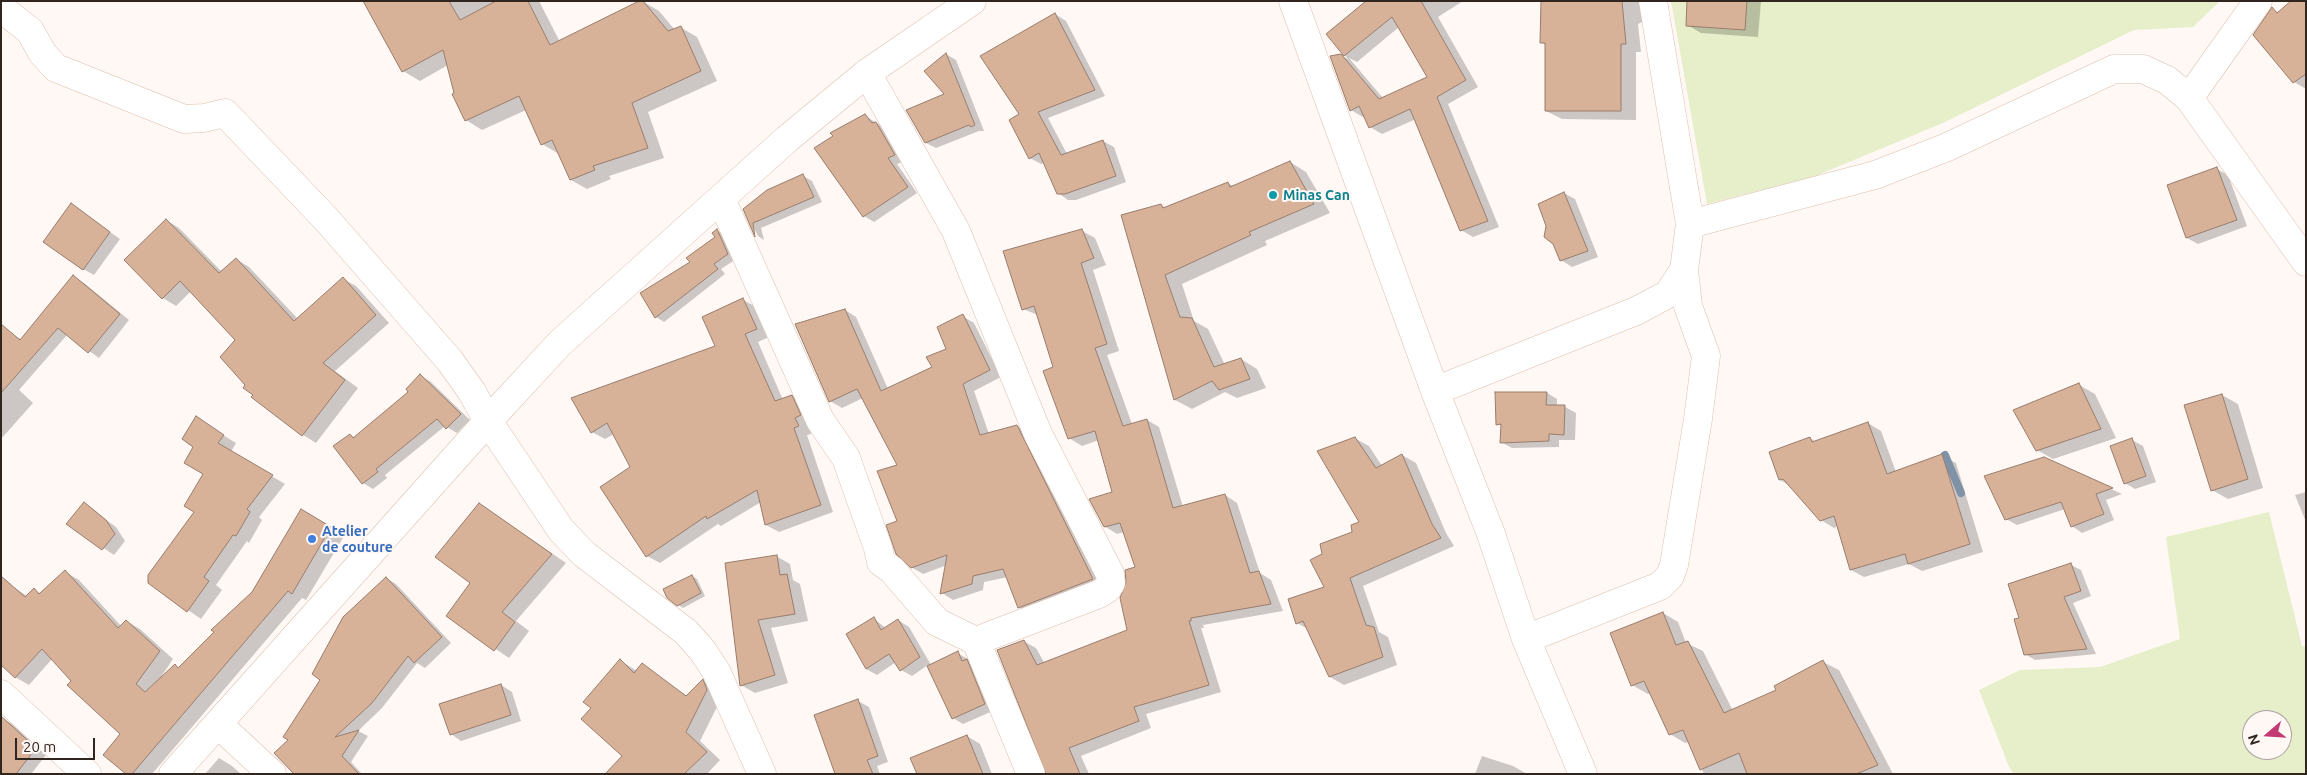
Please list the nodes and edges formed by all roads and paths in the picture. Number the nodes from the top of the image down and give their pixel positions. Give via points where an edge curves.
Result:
1 (972, 1) edge
2 (1293, 1) edge
3 (1653, 1) edge
4 (2258, 1) edge
5 (1, 8) edge
6 (867, 73) junction
7 (2189, 98) junction
8 (721, 199) junction
9 (1690, 224) junction
10 (2306, 262) edge
11 (1684, 270) junction
12 (1435, 391) junction
13 (488, 420) junction
14 (1526, 639) junction
15 (976, 642) junction
16 (1, 694) edge
17 (219, 725) junction
18 (88, 774) edge
19 (173, 774) edge
20 (272, 774) edge
21 (762, 774) edge
22 (1031, 774) edge
23 (1583, 774) edge

1 - 6 street
2 - 12 street
3 - 9 street
4 - 7 street
5 - 13 street via 30,31 43,54 56,68 184,119 226,113 327,220 450,361
6 - 8 street
6 - 15 street via 956,231 1038,434 1110,574 1111,583 1099,594
7 - 9 street via 2167,80 2143,70 2114,69 1945,148 1875,175
7 - 10 street
8 - 13 street via 560,343
8 - 15 street via 820,420 846,458 881,562 892,570 937,622
9 - 11 street
11 - 12 street via 1668,294 1636,311
11 - 14 street via 1688,306 1706,356 1670,576 1660,586
12 - 14 street via 1491,534
13 - 17 street
13 - 21 street via 561,530 584,554 686,632 702,650 716,671
14 - 23 street
15 - 22 street
16 - 18 street
17 - 19 street
17 - 20 street

